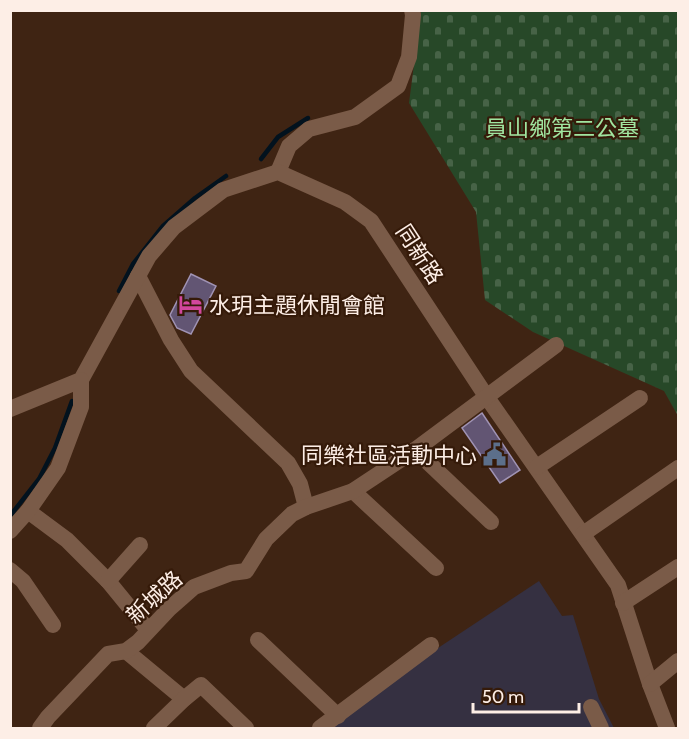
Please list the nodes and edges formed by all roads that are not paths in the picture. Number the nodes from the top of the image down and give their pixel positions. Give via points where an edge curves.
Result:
1 (411, 10) edge
2 (278, 172) junction
3 (138, 276) junction
4 (556, 345) dead end
5 (81, 380) junction
6 (486, 396) junction
7 (640, 398) dead end
8 (10, 410) edge
9 (415, 450) junction
10 (537, 467) junction
11 (678, 468) edge
12 (353, 490) junction
13 (306, 507) junction
14 (28, 511) junction
15 (491, 522) dead end
16 (10, 531) edge
17 (583, 534) junction
18 (140, 544) dead end
19 (678, 567) edge
20 (436, 568) dead end
21 (10, 570) edge
22 (108, 581) junction
23 (623, 603) junction
24 (53, 625) dead end
25 (148, 630) junction
26 (258, 640) dead end
27 (431, 645) dead end
28 (126, 651) junction
29 (678, 661) edge
30 (650, 684) junction
31 (184, 699) junction
32 (591, 707) dead end
33 (338, 716) junction
34 (40, 729) edge
35 (154, 729) edge
36 (246, 729) edge
37 (320, 729) edge
38 (601, 729) edge
39 (667, 729) edge

1 - 2 street via 409,57 398,86 356,117 309,129 289,146
2 - 3 street via 222,190 174,226
2 - 6 street, 同新路 via 345,202 371,221
3 - 5 street
3 - 13 street via 191,371 288,463 300,484
4 - 6 street, 新城路
5 - 8 street
5 - 14 street via 81,407 58,468
6 - 9 street, 新城路
6 - 10 street, 同新路
7 - 10 street
9 - 12 street, 新城路
9 - 15 street
10 - 17 street, 同新路
11 - 17 street
12 - 13 street, 新城路
12 - 20 street
13 - 25 street, 新城路 via 292,514 266,539 246,571 194,587
14 - 16 street
14 - 22 street via 67,540
17 - 23 street, 同新路 via 618,585
18 - 22 street
19 - 23 street
21 - 24 street via 23,581
22 - 25 street
23 - 30 street, 同新路
25 - 28 street, 新城路
26 - 33 street
27 - 33 street
28 - 31 street
28 - 34 street, 新城路 via 108,654
29 - 30 street
30 - 39 street, 同新路
31 - 35 street
31 - 36 street via 201,685
32 - 38 street
33 - 37 street

